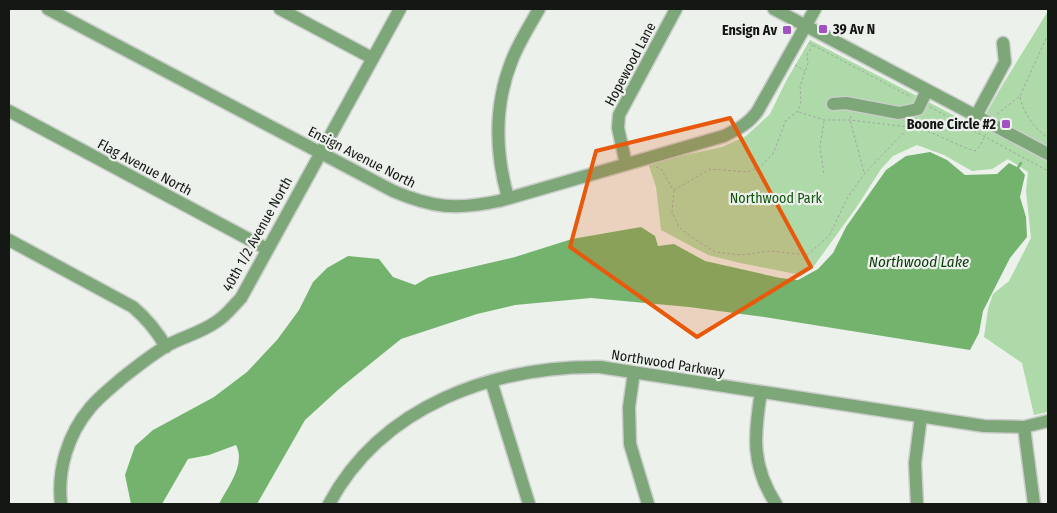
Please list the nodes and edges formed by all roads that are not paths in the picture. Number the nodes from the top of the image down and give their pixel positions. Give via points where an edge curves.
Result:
1 (48, 9) edge
2 (280, 9) edge
3 (400, 9) edge
4 (539, 9) edge
5 (676, 9) edge
6 (774, 9) edge
7 (815, 9) edge
8 (806, 26) junction
9 (1003, 43) dead end
10 (372, 58) junction
11 (928, 90) junction
12 (833, 104) dead end
13 (9, 111) edge
14 (976, 116) junction
15 (320, 152) junction
16 (1048, 154) edge
17 (626, 164) junction
18 (508, 198) junction
19 (9, 240) edge
20 (267, 249) junction
21 (166, 346) junction
22 (634, 372) junction
23 (490, 381) junction
24 (761, 392) junction
25 (921, 416) junction
26 (1048, 421) edge
27 (1024, 427) junction
28 (61, 504) edge
29 (329, 504) edge
30 (528, 504) edge
31 (648, 504) edge
32 (776, 504) edge
33 (917, 504) edge
34 (1034, 504) edge

1 - 15 street, Ensign Avenue North
2 - 10 street
3 - 10 street, 40th 1/2 Avenue North
4 - 18 street via 512,59 499,111 497,135
5 - 17 street, Hopewood Lane via 619,115 618,128
6 - 8 street
7 - 8 street, Ensign Avenue North
8 - 11 street
8 - 17 street, Ensign Avenue North via 749,122 724,136
9 - 14 street via 1004,62
10 - 15 street, 40th 1/2 Avenue North
11 - 12 street via 918,109 899,113 846,103
11 - 14 street
13 - 20 street, Flag Avenue North
14 - 16 street
15 - 18 street, Ensign Avenue North via 393,191 434,206 478,206
15 - 20 street, 40th 1/2 Avenue North
17 - 18 street, Ensign Avenue North
19 - 21 street via 133,307 157,331
20 - 21 street, 40th 1/2 Avenue North via 240,298 229,311 216,322
21 - 28 street, 40th 1/2 Avenue North via 90,407 79,423 64,460 60,480
22 - 23 street, Northwood Parkway via 568,367
22 - 24 street, Northwood Parkway
22 - 31 street via 629,407 630,444
23 - 29 street, Northwood Parkway via 439,400 383,437 350,469
23 - 30 street
24 - 25 street, Northwood Parkway
24 - 32 street via 756,425 757,460 761,477
25 - 27 street, Northwood Parkway via 984,426
25 - 33 street via 915,463
26 - 27 street, Northwood Parkway
27 - 34 street

